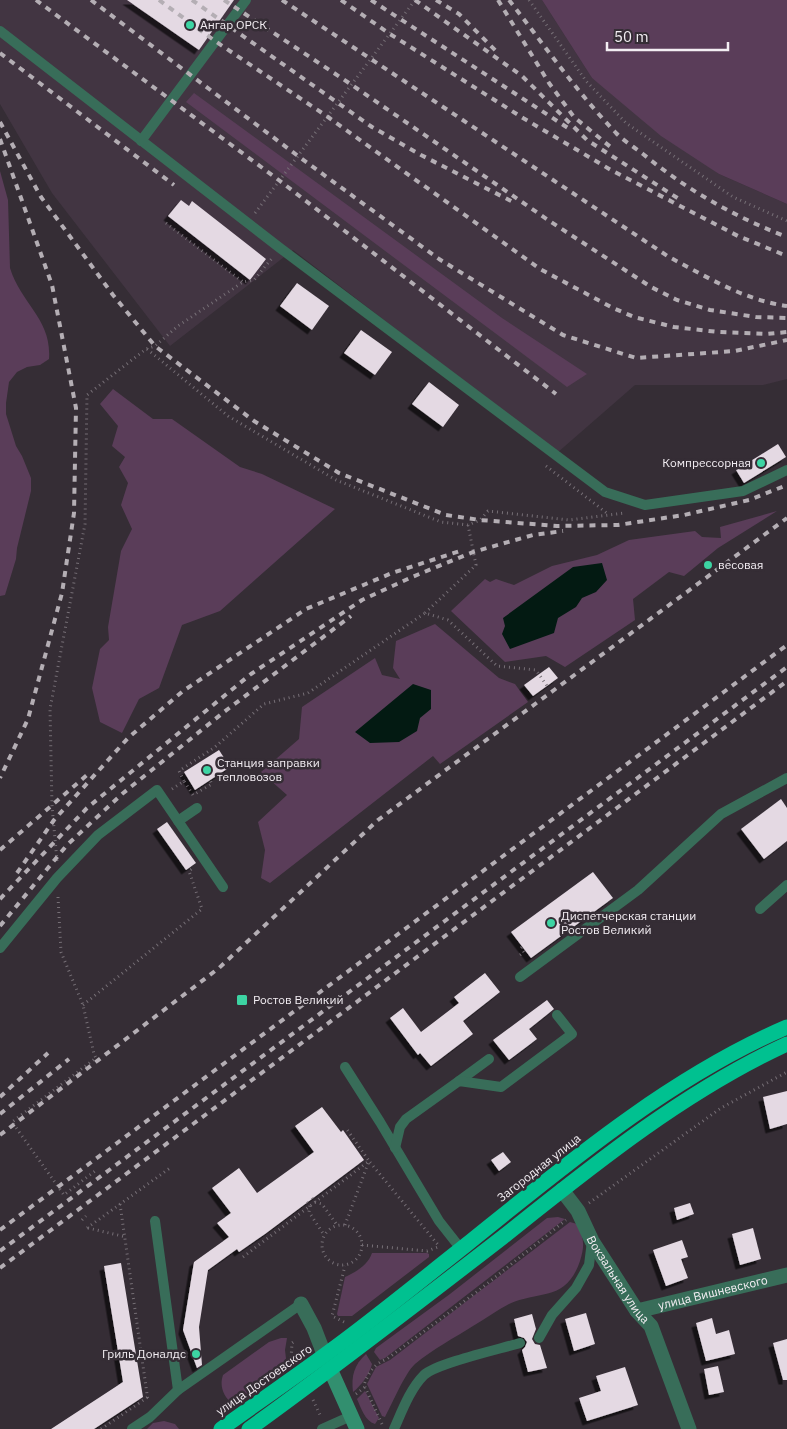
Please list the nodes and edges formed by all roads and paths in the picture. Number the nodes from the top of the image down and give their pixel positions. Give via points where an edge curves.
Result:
1 (246, 0) edge
2 (416, 0) edge
3 (529, 0) edge
4 (0, 31) edge
5 (141, 141) junction
6 (787, 221) edge
7 (166, 223) dead end
8 (248, 224) junction
9 (267, 265) dead end
10 (243, 282) junction
11 (146, 349) junction
12 (787, 470) edge
13 (632, 512) dead end
14 (468, 525) junction
15 (425, 613) junction
16 (547, 686) dead end
17 (787, 778) edge
18 (184, 781) dead end
19 (197, 808) dead end
20 (178, 821) junction
21 (189, 871) dead end
22 (57, 878) junction
23 (787, 884) edge
24 (223, 887) dead end
25 (760, 908) dead end
26 (522, 947) dead end
27 (0, 948) edge
28 (520, 955) dead end
29 (520, 977) dead end
30 (83, 1005) junction
31 (557, 1015) dead end
32 (787, 1027) edge
33 (787, 1044) edge
34 (489, 1059) dead end
35 (345, 1067) dead end
36 (787, 1072) edge
37 (459, 1081) junction
38 (346, 1128) dead end
39 (396, 1148) junction
40 (369, 1161) junction
41 (170, 1168) dead end
42 (95, 1172) dead end
43 (562, 1190) junction
44 (312, 1198) dead end
45 (307, 1202) dead end
46 (315, 1202) junction
47 (120, 1204) junction
48 (310, 1205) junction
49 (578, 1211) junction
50 (86, 1216) dead end
51 (82, 1220) dead end
52 (155, 1221) dead end
53 (337, 1225) junction
54 (345, 1225) junction
55 (324, 1235) junction
56 (451, 1236) junction
57 (126, 1237) junction
58 (592, 1242) junction
59 (362, 1245) junction
60 (438, 1247) junction
61 (460, 1249) junction
62 (243, 1257) dead end
63 (345, 1266) junction
64 (787, 1275) edge
65 (301, 1304) joint
66 (637, 1311) junction
67 (349, 1325) dead end
68 (539, 1338) dead end
69 (296, 1340) dead end
70 (520, 1343) dead end
71 (325, 1356) junction
72 (374, 1358) dead end
73 (293, 1362) dead end
74 (377, 1363) junction
75 (331, 1371) junction
76 (365, 1387) junction
77 (178, 1390) junction
78 (355, 1395) dead end
79 (148, 1397) junction
80 (312, 1400) dead end
81 (150, 1417) junction
82 (354, 1423) edge
83 (324, 1428) edge
84 (101, 1429) edge
85 (132, 1429) edge
86 (221, 1429) edge
87 (249, 1429) edge
88 (384, 1429) edge
89 (394, 1429) edge
90 (689, 1429) edge

1 - 5 lane
2 - 8 path
3 - 6 path via 586,81 626,123 733,197
4 - 5 lane
5 - 8 lane
7 - 10 path
8 - 12 lane via 605,492 646,505 743,491
9 - 10 path via 254,280
10 - 11 path via 178,326 155,346
11 - 14 path via 228,416 336,480 441,522
11 - 22 path via 87,395 85,524 50,709
13 - 14 path via 569,520 488,511 480,520
14 - 15 path via 476,565
15 - 16 path via 448,620 497,666 536,670
15 - 18 path via 308,693 264,704 215,747 179,771
17 - 29 lane via 721,814 638,890
19 - 20 lane
20 - 22 lane via 157,790 98,835
20 - 24 lane
21 - 30 path via 202,909
22 - 27 lane
22 - 30 path via 60,952
23 - 25 lane
26 - 28 path via 524,952
30 - 42 path via 96,1058 12,1122 64,1195
31 - 37 lane via 572,1034 501,1087
32 - 61 highway, Загородная улица via 687,1080 549,1179
33 - 43 highway via 690,1097
34 - 37 lane
35 - 39 lane
36 - 49 path via 722,1108
37 - 39 lane via 406,1118 400,1127
38 - 40 path
39 - 56 lane
40 - 46 path
40 - 54 path
40 - 60 path
41 - 47 path
43 - 49 street, Вокзальная улица
43 - 75 highway
44 - 46 path
45 - 48 path
46 - 48 path
46 - 53 path via 322,1204
47 - 57 path
47 - 57 path via 87,1228
48 - 55 path via 309,1212
48 - 62 path
49 - 58 street, Вокзальная улица
49 - 74 path via 436,1323 387,1360
50 - 51 path
52 - 77 lane
53 - 54 path
53 - 55 path
54 - 59 path via 358,1234
55 - 63 path via 325,1256 333,1264
56 - 60 path
56 - 61 lane
57 - 79 path
58 - 66 street, Вокзальная улица
58 - 68 lane via 585,1273 552,1315
59 - 60 path via 427,1251
59 - 63 path via 354,1261
61 - 71 highway, Загородная улица
63 - 67 path via 332,1316
64 - 66 street, улица Вишневского
65 - 71 street
65 - 77 lane
66 - 90 street, Вокзальная улица via 651,1326
69 - 73 path via 292,1343
70 - 89 lane via 425,1374 412,1391
71 - 75 street
71 - 86 highway, улица Достоевского
72 - 74 path
74 - 76 path via 367,1376
75 - 82 street
75 - 87 highway
76 - 78 path
76 - 88 path
77 - 81 lane
79 - 81 path
79 - 84 path
80 - 83 path
81 - 85 lane
82 - 83 lane

